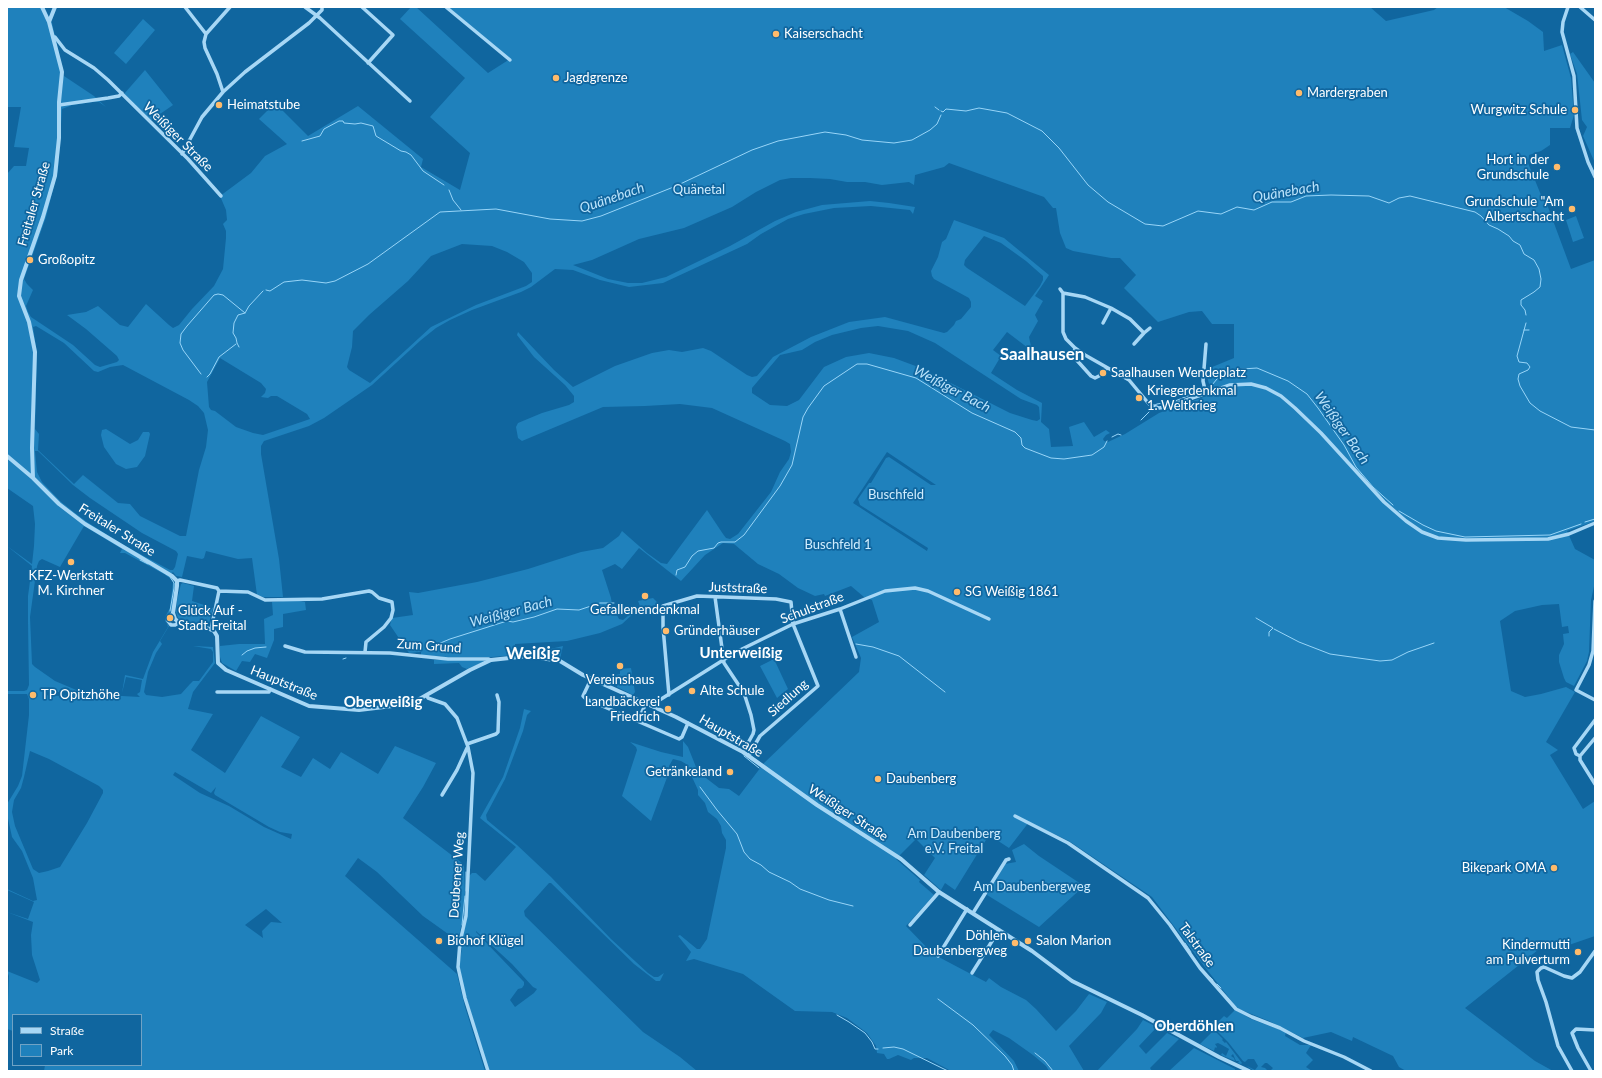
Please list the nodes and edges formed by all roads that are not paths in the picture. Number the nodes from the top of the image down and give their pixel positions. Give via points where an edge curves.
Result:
1 (42, 7) edge
2 (55, 7) edge
3 (185, 7) edge
4 (230, 7) edge
5 (306, 7) edge
6 (322, 7) edge
7 (362, 7) edge
8 (446, 7) edge
9 (1568, 7) edge
10 (1580, 7) edge
11 (316, 15) junction
12 (1595, 20) edge
13 (49, 22) junction
14 (206, 34) junction
15 (53, 37) junction
16 (510, 60) dead end
17 (368, 63) junction
18 (223, 92) junction
19 (122, 93) junction
20 (410, 101) dead end
21 (58, 105) junction
22 (182, 154) junction
23 (1595, 177) edge
24 (221, 196) dead end
25 (1060, 289) dead end
26 (1063, 293) junction
27 (1111, 308) junction
28 (1103, 323) dead end
29 (1150, 328) dead end
30 (1144, 332) junction
31 (1134, 344) dead end
32 (1206, 344) dead end
33 (1075, 348) junction
34 (1107, 368) junction
35 (1205, 391) junction
36 (7, 456) edge
37 (33, 478) junction
38 (1595, 523) edge
39 (177, 581) junction
40 (219, 591) junction
41 (715, 597) junction
42 (1595, 601) edge
43 (840, 609) junction
44 (173, 613) junction
45 (989, 619) dead end
46 (178, 623) junction
47 (793, 624) junction
48 (211, 629) junction
49 (285, 646) dead end
50 (365, 652) junction
51 (856, 657) dead end
52 (491, 660) junction
53 (724, 660) junction
54 (591, 679) junction
55 (270, 689) junction
56 (217, 692) dead end
57 (497, 695) dead end
58 (669, 695) junction
59 (427, 696) junction
60 (1595, 700) edge
61 (646, 703) junction
62 (654, 706) junction
63 (1595, 720) edge
64 (638, 721) junction
65 (688, 722) junction
66 (754, 734) junction
67 (759, 737) junction
68 (1595, 738) edge
69 (467, 746) junction
70 (743, 752) junction
71 (1578, 755) junction
72 (749, 756) junction
73 (764, 766) joint
74 (1595, 784) edge
75 (442, 795) dead end
76 (1015, 816) dead end
77 (1009, 858) dead end
78 (939, 892) junction
79 (967, 909) junction
80 (973, 913) junction
81 (910, 925) dead end
82 (999, 930) junction
83 (1595, 950) edge
84 (938, 956) dead end
85 (972, 973) dead end
86 (1595, 1030) edge
87 (488, 1071) edge
88 (1249, 1071) edge
89 (1371, 1071) edge
90 (1572, 1071) edge
91 (1591, 1071) edge

1 - 13 street, Freitaler Straße
2 - 13 street
3 - 14 street
4 - 14 street
5 - 11 street
6 - 11 street
7 - 17 street via 393,35
8 - 16 street
9 - 23 street via 1562,22 1562,32 1574,76 1577,128
10 - 12 street
11 - 17 street
11 - 18 street
13 - 15 street, Freitaler Straße
14 - 18 street via 205,48
15 - 19 street, Weißiger Straße via 65,50 99,72
15 - 21 street, Freitaler Straße via 62,72
17 - 20 street
18 - 22 street via 202,117
19 - 21 street via 119,96
19 - 22 street, Weißiger Straße
21 - 37 street, Freitaler Straße via 59,138 55,176 21,280 19,296 29,322 35,352
22 - 24 street, Weißiger Straße
25 - 26 street
26 - 27 street via 1085,297
26 - 33 street via 1063,332
27 - 28 street
27 - 30 street via 1130,319
29 - 30 street
30 - 31 street
32 - 35 street
33 - 34 street
33 - 34 street via 1073,356 1091,376 1099,376
34 - 35 street via 1129,380 1144,400 1158,408 1192,399
35 - 38 street via 1230,385 1251,384 1281,396 1311,424 1384,502 1422,532 1438,538 1548,538 1569,534
36 - 37 street, Freitaler Straße
37 - 39 street, Freitaler Straße via 81,521 168,573
39 - 40 street
39 - 44 street
40 - 48 street
40 - 50 street, Zum Grund via 248,592 266,600 322,599 372,592 379,598 392,602 394,610 384,627 366,642
41 - 47 street, Juststraße via 789,601 792,604
41 - 53 street
41 - 58 street, Juststraße via 692,597 663,606
42 - 60 street via 1591,661 1576,690
43 - 45 street, Schulstraße via 885,591 915,588 935,593
43 - 47 street, Schulstraße
43 - 51 street
44 - 46 street
44 - 46 street via 168,621 171,625
46 - 48 street
47 - 53 street, Schulstraße
47 - 67 street, Siedlung via 818,686
48 - 55 street, Hauptstraße via 217,636 220,665
49 - 50 street, Zum Grund via 305,652
50 - 52 street, Zum Grund
52 - 54 street, Hauptstraße via 528,656 560,661
52 - 59 street, Hauptstraße
53 - 58 street, Schulstraße
53 - 66 street via 746,697
54 - 61 street, Hauptstraße
54 - 64 street, Hauptstraße via 584,698
55 - 56 street via 269,692
55 - 59 street, Hauptstraße via 309,706 346,710 371,710 409,704
57 - 69 street via 498,732
58 - 62 street, Schulstraße
59 - 69 street, Deubener Weg via 445,704 451,710 461,726
61 - 62 street, Hauptstraße
61 - 64 street
62 - 65 street, Hauptstraße
63 - 71 street via 1574,748
64 - 65 street, Hauptstraße via 679,739
65 - 70 street, Hauptstraße
66 - 67 street
66 - 70 street
67 - 72 street, Siedlung
68 - 71 street
69 - 75 street
69 - 87 street, Deubener Weg via 473,773 466,916 458,967
70 - 72 street, Hauptstraße
71 - 74 street
72 - 73 street, Hauptstraße
73 - 78 street, Weißiger Straße via 817,805 901,859
76 - 89 street, Talstraße via 1068,843 1148,898 1173,928 1200,968 1236,1009
77 - 80 street
78 - 79 street, Weißiger Straße
78 - 81 street
79 - 80 street, Weißiger Straße
79 - 84 street
80 - 82 street, Weißiger Straße
82 - 85 street
82 - 88 street, Weißiger Straße via 1036,953 1072,981
83 - 90 street via 1574,977 1566,977 1544,967 1538,972 1538,980 1558,1046
86 - 91 street via 1576,1029 1572,1034

